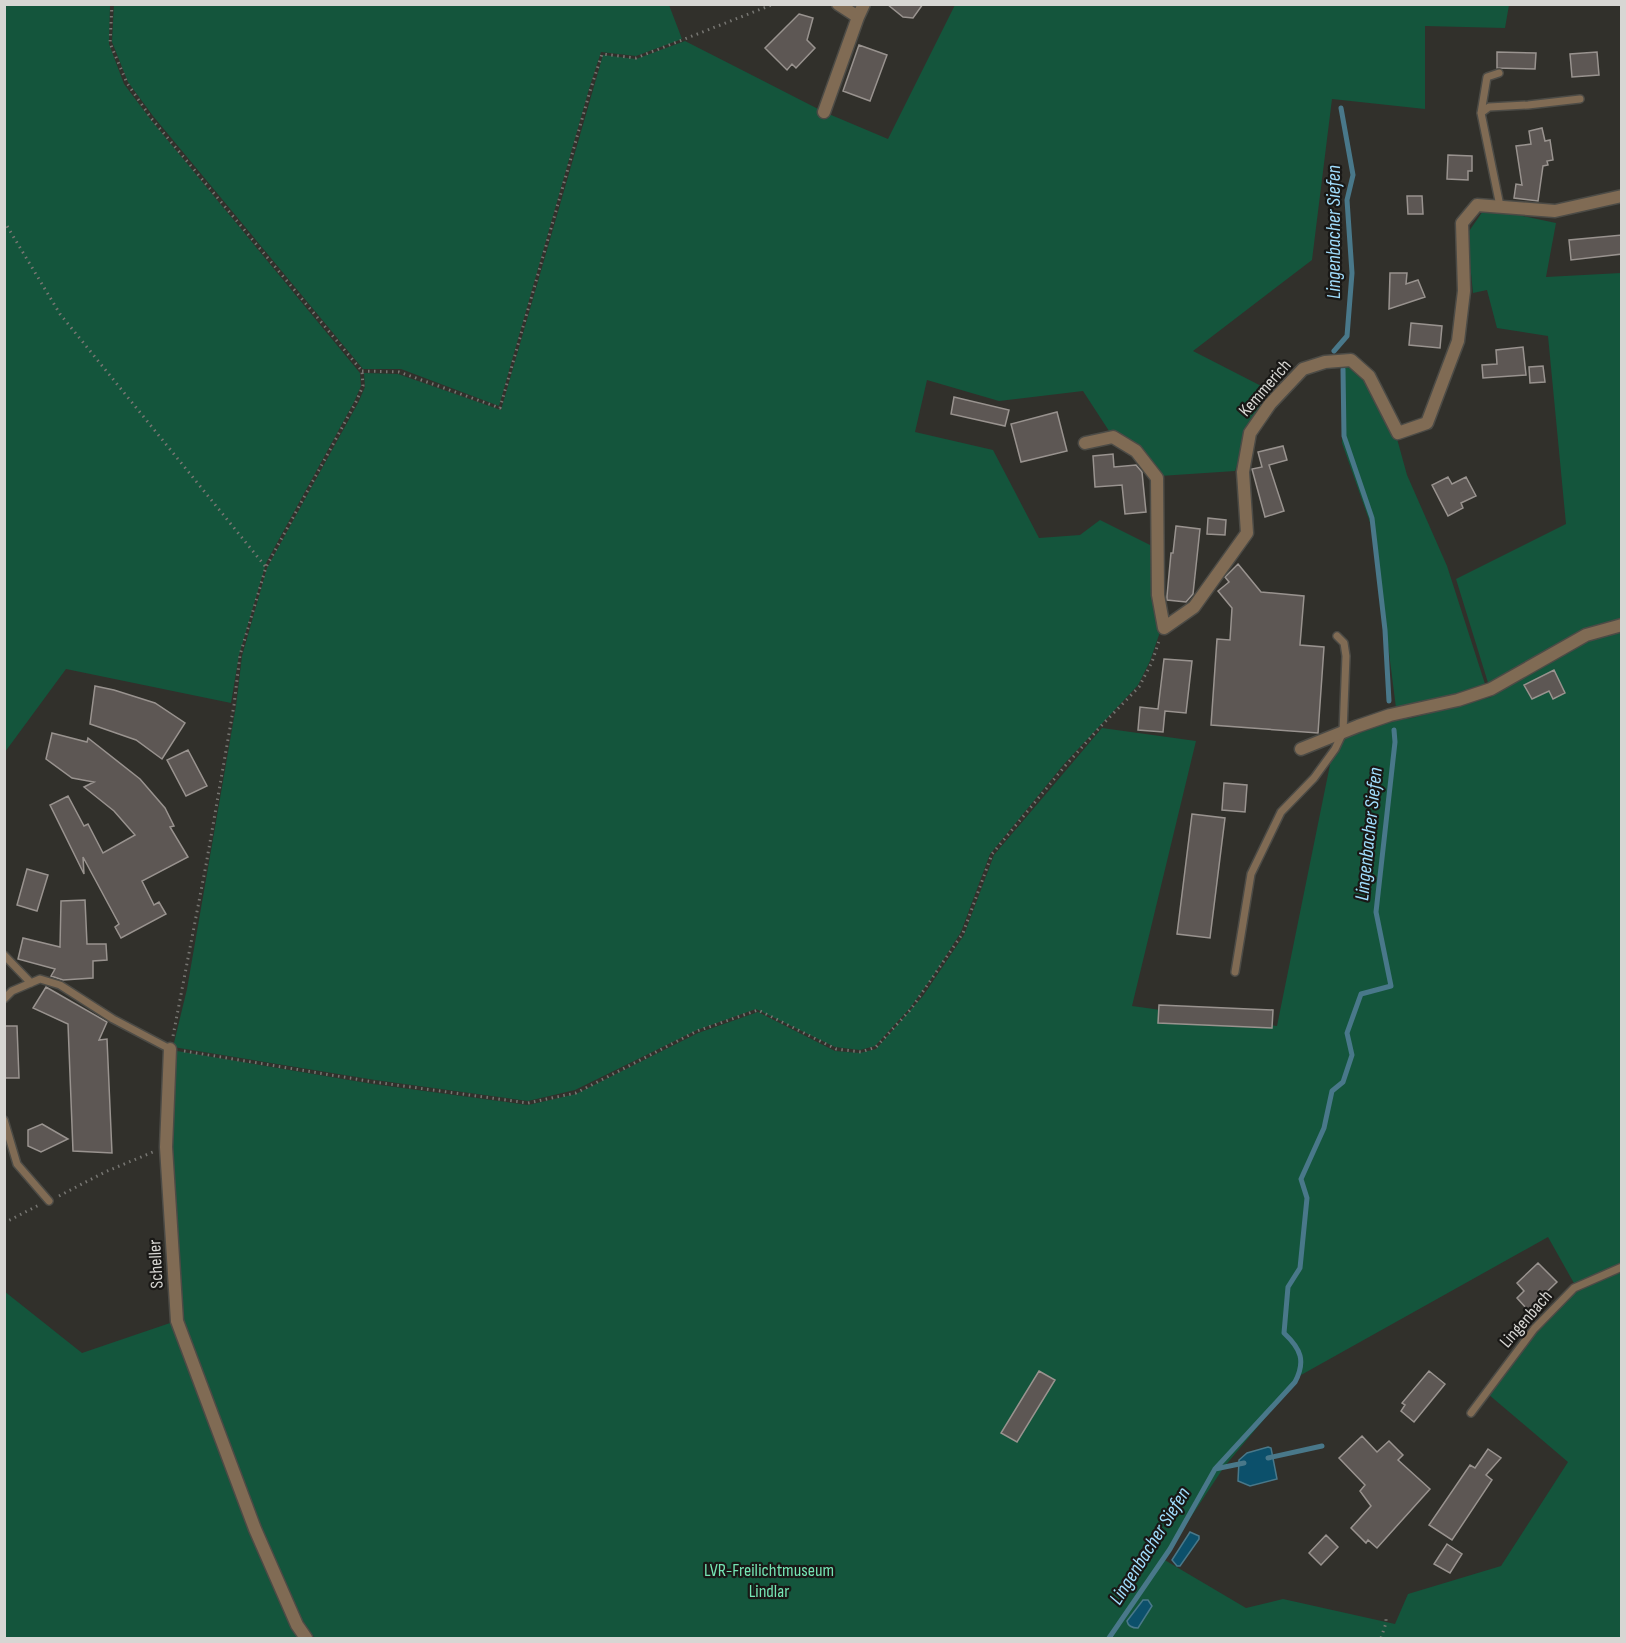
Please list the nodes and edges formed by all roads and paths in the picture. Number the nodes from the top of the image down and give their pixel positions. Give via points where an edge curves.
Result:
1 (112, 4) edge
2 (774, 4) edge
3 (838, 4) edge
4 (864, 4) edge
5 (858, 17) junction
6 (1499, 73) dead end
7 (1580, 99) dead end
8 (824, 112) dead end
9 (1481, 113) junction
10 (1622, 196) edge
11 (1500, 206) junction
12 (4, 221) edge
13 (362, 371) junction
14 (1084, 443) dead end
15 (266, 567) junction
16 (1622, 625) edge
17 (1164, 628) junction
18 (1337, 636) dead end
19 (1342, 732) junction
20 (1301, 749) dead end
21 (4, 955) edge
22 (1235, 972) dead end
23 (31, 983) junction
24 (4, 999) edge
25 (170, 1049) junction
26 (4, 1120) edge
27 (166, 1147) junction
28 (49, 1200) junction
29 (4, 1223) edge
30 (1622, 1267) edge
31 (1472, 1413) dead end
32 (1386, 1617) dead end
33 (306, 1638) edge
34 (1381, 1638) edge

1 - 13 path via 110,43 127,83 151,118
2 - 13 path via 636,58 602,54 500,408 399,372
3 - 5 street
4 - 5 street
5 - 8 street
6 - 9 lane via 1487,77
7 - 9 lane via 1489,107
9 - 11 lane
10 - 11 street, Kemmerich via 1555,211
11 - 17 street, Kemmerich via 1477,205 1461,223 1464,291 1458,341 1427,423 1398,433 1370,376 1351,360 1303,369 1270,404 1250,433 1243,472 1246,533 1194,607
12 - 15 path via 60,314
13 - 15 path via 363,386 356,402
14 - 17 street via 1113,437 1136,451 1157,478 1158,595
15 - 25 path via 240,655 206,865
16 - 19 street via 1586,635 1491,689 1390,715
17 - 25 path via 1139,687 1079,750 992,854 963,933 917,1001 876,1047 861,1052 836,1049 758,1010 697,1031 576,1093 528,1103
18 - 19 lane via 1344,644 1346,656
19 - 20 street
19 - 22 lane via 1314,778 1281,812 1251,874
21 - 23 lane
23 - 24 lane
23 - 25 lane via 40,979 60,985 113,1020
25 - 27 street, Scheller
26 - 28 lane via 17,1164
27 - 28 path
27 - 33 street, Scheller via 177,1321 255,1529
28 - 29 path
30 - 31 lane, Lingenbach via 1574,1288 1534,1329
32 - 34 path

